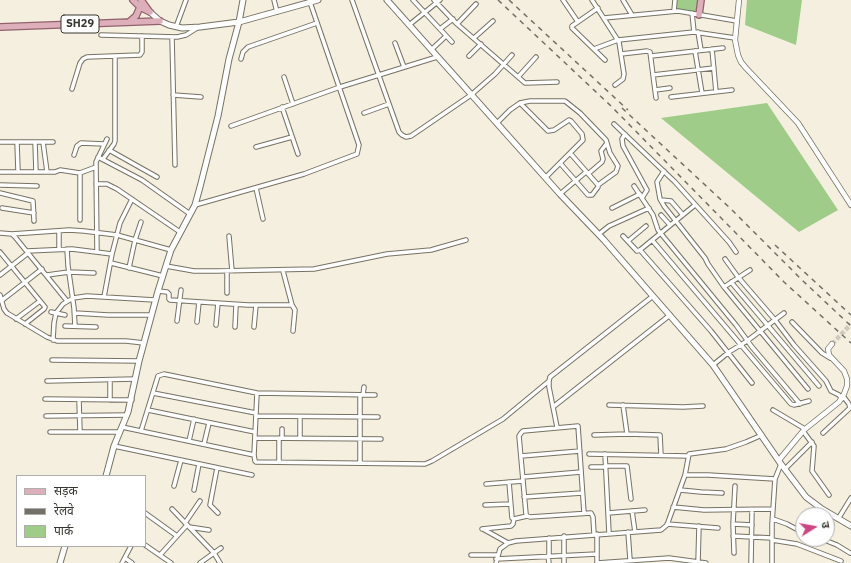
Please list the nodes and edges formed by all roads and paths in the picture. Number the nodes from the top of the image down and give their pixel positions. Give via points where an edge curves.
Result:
1 (133, 0) edge
2 (141, 0) edge
3 (243, 0) edge
4 (274, 0) edge
5 (318, 0) edge
6 (352, 0) edge
7 (387, 0) edge
8 (413, 0) edge
9 (563, 0) edge
10 (592, 0) edge
11 (623, 0) edge
12 (675, 0) edge
13 (701, 0) edge
14 (739, 0) edge
15 (185, 1) edge
16 (437, 1) edge
17 (310, 2) junction
18 (476, 4) dead end
19 (140, 7) junction
20 (598, 8) junction
21 (674, 11) junction
22 (150, 12) junction
23 (277, 12) junction
24 (425, 12) junction
25 (692, 13) junction
26 (632, 15) junction
27 (699, 15) junction
28 (604, 18) junction
29 (453, 20) junction
30 (160, 21) junction
31 (493, 21) dead end
32 (736, 21) junction
33 (129, 22) junction
34 (239, 22) junction
35 (578, 22) junction
36 (317, 23) junction
37 (457, 24) junction
38 (409, 25) junction
39 (0, 27) edge
40 (176, 27) junction
41 (200, 27) junction
42 (440, 29) junction
43 (696, 32) junction
44 (101, 35) dead end
45 (142, 36) junction
46 (446, 36) junction
47 (172, 37) junction
48 (474, 38) junction
49 (735, 38) junction
50 (618, 40) junction
51 (452, 42) dead end
52 (395, 43) dead end
53 (481, 44) junction
54 (722, 48) dead end
55 (594, 49) junction
56 (712, 49) junction
57 (431, 50) junction
58 (701, 50) junction
59 (695, 51) junction
60 (621, 54) junction
61 (512, 55) dead end
62 (469, 56) dead end
63 (651, 56) junction
64 (115, 57) junction
65 (437, 57) junction
66 (536, 58) dead end
67 (241, 59) dead end
68 (605, 60) dead end
69 (504, 64) junction
70 (404, 67) junction
71 (714, 68) junction
72 (698, 70) junction
73 (379, 75) junction
74 (653, 75) junction
75 (284, 77) dead end
76 (518, 77) junction
77 (557, 82) dead end
78 (614, 85) dead end
79 (340, 87) junction
80 (670, 88) dead end
81 (72, 89) dead end
82 (655, 90) junction
83 (732, 90) dead end
84 (716, 92) junction
85 (702, 93) junction
86 (173, 94) junction
87 (471, 95) junction
88 (201, 97) dead end
89 (671, 97) dead end
90 (656, 98) dead end
91 (520, 103) junction
92 (293, 104) junction
93 (389, 104) junction
94 (282, 107) junction
95 (364, 112) dead end
96 (497, 123) junction
97 (614, 124) dead end
98 (231, 126) dead end
99 (625, 134) junction
100 (292, 137) junction
101 (107, 139) dead end
102 (0, 142) edge
103 (17, 142) junction
104 (35, 142) junction
105 (43, 142) junction
106 (53, 142) dead end
107 (607, 143) junction
108 (104, 144) junction
109 (256, 147) dead end
110 (109, 150) junction
111 (570, 153) junction
112 (298, 154) dead end
113 (74, 155) dead end
114 (98, 156) junction
115 (103, 159) junction
116 (560, 163) junction
117 (175, 165) dead end
118 (96, 167) junction
119 (18, 171) junction
120 (664, 171) junction
121 (0, 172) edge
122 (36, 172) junction
123 (48, 172) junction
124 (80, 173) junction
125 (587, 173) junction
126 (157, 177) dead end
127 (546, 177) junction
128 (576, 181) junction
129 (96, 184) junction
130 (598, 185) junction
131 (0, 186) edge
132 (37, 186) dead end
133 (634, 186) dead end
134 (256, 188) junction
135 (0, 193) edge
136 (560, 194) junction
137 (641, 196) junction
138 (132, 199) junction
139 (661, 200) junction
140 (195, 205) junction
141 (695, 205) junction
142 (851, 205) edge
143 (2, 208) dead end
144 (612, 208) dead end
145 (649, 208) junction
146 (34, 213) junction
147 (190, 214) junction
148 (661, 215) dead end
149 (683, 215) junction
150 (263, 219) dead end
151 (80, 220) dead end
152 (34, 221) dead end
153 (676, 221) junction
154 (141, 222) dead end
155 (646, 226) dead end
156 (670, 226) junction
157 (59, 231) junction
158 (180, 232) junction
159 (0, 233) edge
160 (97, 233) junction
161 (660, 233) junction
162 (12, 234) junction
163 (599, 234) junction
164 (117, 235) junction
165 (229, 236) dead end
166 (622, 236) dead end
167 (135, 240) junction
168 (466, 240) dead end
169 (652, 240) junction
170 (628, 241) junction
171 (59, 249) junction
172 (67, 249) junction
173 (171, 250) junction
174 (640, 250) junction
175 (0, 252) edge
176 (27, 252) junction
177 (97, 252) junction
178 (736, 252) dead end
179 (112, 254) junction
180 (725, 259) dead end
181 (111, 263) junction
182 (12, 266) junction
183 (166, 266) junction
184 (129, 268) junction
185 (42, 269) junction
186 (750, 270) dead end
187 (227, 271) junction
188 (232, 271) junction
189 (283, 271) junction
190 (69, 272) junction
191 (94, 273) dead end
192 (0, 275) edge
193 (46, 275) junction
194 (163, 276) junction
195 (738, 277) junction
196 (25, 282) junction
197 (731, 282) junction
198 (724, 287) junction
199 (180, 290) dead end
200 (158, 291) junction
201 (227, 293) dead end
202 (0, 295) edge
203 (653, 296) junction
204 (104, 297) junction
205 (72, 298) junction
206 (155, 300) junction
207 (1, 301) junction
208 (40, 301) junction
209 (67, 301) junction
210 (179, 301) junction
211 (199, 302) junction
212 (218, 303) junction
213 (236, 305) junction
214 (256, 305) junction
215 (292, 305) junction
216 (52, 312) dead end
217 (56, 313) junction
218 (74, 313) junction
219 (784, 313) dead end
220 (65, 315) dead end
221 (151, 315) junction
222 (670, 316) junction
223 (16, 318) junction
224 (775, 320) junction
225 (177, 321) dead end
226 (197, 322) dead end
227 (792, 322) dead end
228 (25, 324) junction
229 (216, 325) dead end
230 (768, 325) junction
231 (65, 326) dead end
232 (75, 326) junction
233 (96, 327) dead end
234 (235, 327) dead end
235 (254, 327) dead end
236 (293, 331) dead end
237 (761, 331) junction
238 (53, 340) junction
239 (747, 341) junction
240 (144, 343) junction
241 (832, 344) tunnel mouth
242 (741, 345) junction
243 (729, 352) junction
244 (830, 358) junction
245 (52, 360) dead end
246 (139, 361) junction
247 (713, 365) junction
248 (136, 379) junction
249 (110, 380) junction
250 (47, 381) dead end
251 (549, 381) junction
252 (752, 383) dead end
253 (819, 386) dead end
254 (364, 387) dead end
255 (808, 389) dead end
256 (153, 393) junction
257 (257, 393) junction
258 (362, 395) junction
259 (375, 395) dead end
260 (843, 396) junction
261 (45, 400) dead end
262 (79, 400) junction
263 (110, 400) junction
264 (132, 400) junction
265 (809, 401) dead end
266 (800, 404) junction
267 (610, 405) dead end
268 (623, 405) junction
269 (703, 406) dead end
270 (148, 410) junction
271 (553, 410) junction
272 (773, 410) dead end
273 (127, 415) junction
274 (256, 415) junction
275 (46, 416) dead end
276 (79, 416) junction
277 (300, 417) junction
278 (360, 417) junction
279 (378, 417) dead end
280 (194, 419) junction
281 (209, 423) junction
282 (556, 426) junction
283 (121, 429) junction
284 (282, 429) dead end
285 (804, 430) junction
286 (141, 431) junction
287 (50, 432) dead end
288 (80, 432) junction
289 (255, 432) junction
290 (823, 433) dead end
291 (627, 434) junction
292 (594, 435) dead end
293 (762, 435) junction
294 (255, 438) junction
295 (280, 438) junction
296 (300, 438) junction
297 (360, 438) junction
298 (381, 439) dead end
299 (189, 441) junction
300 (812, 442) junction
301 (204, 444) junction
302 (114, 446) junction
303 (580, 451) junction
304 (589, 454) dead end
305 (605, 454) junction
306 (254, 455) junction
307 (661, 455) junction
308 (522, 456) junction
309 (688, 456) junction
310 (181, 460) junction
311 (280, 462) junction
312 (780, 462) junction
313 (360, 463) junction
314 (199, 464) junction
315 (591, 467) dead end
316 (605, 467) junction
317 (217, 468) junction
318 (785, 469) junction
319 (581, 472) junction
320 (106, 475) edge
321 (252, 475) dead end
322 (685, 475) junction
323 (523, 476) junction
324 (775, 480) junction
325 (523, 481) junction
326 (509, 482) junction
327 (486, 484) dead end
328 (174, 486) dead end
329 (735, 486) dead end
330 (194, 490) dead end
331 (680, 490) junction
332 (582, 492) junction
333 (722, 493) dead end
334 (829, 495) dead end
335 (524, 497) junction
336 (851, 498) edge
337 (631, 499) dead end
338 (200, 501) dead end
339 (510, 504) junction
340 (485, 505) dead end
341 (673, 507) junction
342 (819, 507) edge
343 (172, 509) dead end
344 (773, 509) junction
345 (644, 510) dead end
346 (733, 510) junction
347 (752, 510) junction
348 (632, 511) junction
349 (218, 512) dead end
350 (608, 513) junction
351 (146, 514) edge
352 (584, 514) junction
353 (527, 516) junction
354 (835, 517) edge
355 (514, 519) junction
356 (773, 519) junction
357 (838, 519) junction
358 (667, 524) junction
359 (732, 524) junction
360 (187, 525) junction
361 (752, 525) junction
362 (699, 526) junction
363 (851, 526) edge
364 (718, 528) dead end
365 (795, 528) edge
366 (209, 530) dead end
367 (628, 532) junction
368 (634, 532) junction
369 (608, 533) junction
370 (595, 534) junction
371 (177, 536) junction
372 (564, 536) junction
373 (733, 536) junction
374 (752, 537) junction
375 (549, 538) junction
376 (772, 539) junction
377 (508, 543) junction
378 (835, 544) edge
379 (146, 546) edge
380 (65, 547) edge
381 (131, 547) edge
382 (221, 548) dead end
383 (214, 553) junction
384 (734, 553) dead end
385 (850, 553) edge
386 (597, 554) junction
387 (160, 555) junction
388 (471, 555) dead end
389 (498, 555) junction
390 (564, 555) junction
391 (549, 556) junction
392 (125, 558) junction
393 (496, 561) edge
394 (633, 561) edge
395 (675, 561) edge
396 (841, 561) dead end
397 (695, 562) edge
398 (60, 563) edge
399 (122, 563) edge
400 (132, 563) edge
401 (171, 563) edge
402 (200, 563) edge
403 (220, 563) edge
404 (549, 563) edge
405 (564, 563) edge
406 (597, 563) edge
407 (706, 563) edge
408 (751, 563) edge
409 (772, 563) edge

1 - 19 main road
2 - 22 main road
3 - 34 main road
4 - 23 street
5 - 17 main road
6 - 73 street
7 - 38 main road
8 - 24 street
9 - 35 street
10 - 20 street
11 - 26 street
12 - 21 street
13 - 27 main road
14 - 32 street
15 - 40 street
16 - 24 street
16 - 29 street
17 - 23 main road
17 - 36 street
18 - 37 street
19 - 22 main road
19 - 33 main road via 136,16
20 - 28 street
20 - 35 street
21 - 25 street
21 - 26 street
22 - 30 main road
23 - 34 main road
24 - 38 street
24 - 42 street
25 - 27 street
25 - 43 street
26 - 28 street
27 - 32 street
28 - 50 street
29 - 37 street
29 - 42 street
30 - 33 main road, SH29
30 - 40 main road
31 - 48 street
32 - 49 street
33 - 39 main road, SH29
34 - 41 main road
34 - 140 main road
35 - 55 street via 572,28
36 - 67 street via 248,47
36 - 79 street
37 - 48 street
38 - 57 main road
40 - 41 main road
41 - 47 street via 186,35
42 - 46 street
43 - 49 street
43 - 50 street
43 - 58 street
44 - 45 street
45 - 47 street
45 - 64 street via 140,55
46 - 51 street
46 - 57 street
47 - 86 street
48 - 53 street
49 - 142 street via 738,55 746,68 798,123
50 - 55 street
50 - 60 street
52 - 70 street
53 - 62 street
53 - 69 street
54 - 56 street
55 - 68 street
56 - 58 street
56 - 71 street
57 - 65 main road
58 - 59 street
59 - 63 street
59 - 72 street
60 - 63 street via 647,51
60 - 78 street via 624,78
61 - 69 street
63 - 74 street
64 - 81 street via 83,59
64 - 110 street via 115,140
65 - 70 street
65 - 87 main road
66 - 76 street
69 - 76 street
69 - 87 street
70 - 73 street
71 - 72 street
71 - 84 street
72 - 74 street
72 - 85 street
73 - 79 street
73 - 93 street
74 - 82 street
75 - 92 street
76 - 77 street via 527,84
79 - 92 street
79 - 134 street via 359,145 357,154 304,174
80 - 82 street
82 - 90 street
83 - 84 street
84 - 85 street
85 - 89 street
86 - 88 street
86 - 117 street
87 - 93 street via 406,137 399,132
87 - 96 main road
91 - 96 street
91 - 107 street via 565,100
91 - 111 street via 548,131 554,130 566,120 571,120 582,134 583,140
92 - 94 street
93 - 95 street
94 - 98 street
94 - 100 street
96 - 127 main road
97 - 99 street
99 - 120 street
99 - 137 street via 622,139 623,146 647,190
100 - 109 street
100 - 112 street
101 - 108 street
102 - 103 street
103 - 104 street
103 - 119 street
104 - 105 street
104 - 122 street
105 - 106 street
105 - 123 street
107 - 125 street via 601,151 602,162
107 - 130 street via 618,169
108 - 113 street via 78,144
108 - 114 street
110 - 115 street
110 - 126 street
111 - 116 street
111 - 125 street
114 - 115 street
114 - 118 street
115 - 147 street via 142,180
116 - 127 street
116 - 128 street
118 - 124 street
118 - 129 street
119 - 121 street
119 - 122 street
120 - 139 street via 657,182
120 - 141 street
122 - 123 street
123 - 124 street via 60,170
124 - 151 street
125 - 128 street
125 - 130 street
127 - 136 main road
128 - 130 street via 590,196
128 - 136 street
129 - 138 street via 112,186
129 - 160 street
131 - 132 street
133 - 137 street
134 - 140 street
134 - 150 street
135 - 146 street via 32,200
136 - 163 main road
137 - 144 street
137 - 145 street
138 - 158 street
138 - 164 street
139 - 149 street via 671,201
139 - 153 street
140 - 147 main road
141 - 149 street
141 - 178 street
143 - 146 street
145 - 161 street
145 - 163 street via 609,226
146 - 152 street
147 - 158 main road
148 - 156 street
149 - 153 street
153 - 156 street
153 - 198 street
154 - 167 street
155 - 170 street
156 - 161 street
157 - 160 street
157 - 162 street
157 - 171 street
158 - 173 main road
159 - 162 street
160 - 164 street
160 - 177 street
161 - 169 street
161 - 239 street
162 - 176 street
163 - 203 main road
164 - 167 street
164 - 179 street
165 - 188 street
166 - 170 street
167 - 173 street
167 - 184 street
168 - 189 street via 424,251 387,254 314,269
169 - 174 street
169 - 242 street
170 - 174 street via 637,251
171 - 172 street
171 - 176 street
172 - 177 street
172 - 190 street
173 - 183 main road
174 - 243 street
175 - 182 street
176 - 182 street
176 - 185 street
177 - 179 street
179 - 181 street
180 - 195 street
181 - 184 street
181 - 204 street
182 - 192 street
182 - 196 street
183 - 187 street via 194,271
183 - 194 main road
184 - 194 street
185 - 193 street
185 - 196 street
186 - 195 street
187 - 188 street
187 - 201 street
188 - 189 street
189 - 215 street
190 - 191 street
190 - 193 street
190 - 205 street
193 - 209 street
194 - 200 main road
195 - 197 street
195 - 224 street
196 - 207 street
196 - 208 street
197 - 198 street
197 - 230 street
198 - 237 street
199 - 210 street
200 - 206 main road
200 - 210 street via 167,292 170,300
202 - 207 street
203 - 222 main road
203 - 251 street via 554,374
204 - 205 street
204 - 206 street
205 - 209 street
205 - 218 street
206 - 221 main road
207 - 223 street via 7,313
208 - 223 street
208 - 228 street via 44,309
209 - 217 street
210 - 211 street
210 - 225 street
211 - 212 street
211 - 226 street
212 - 213 street
212 - 229 street
213 - 214 street
213 - 234 street
214 - 215 street
214 - 235 street
215 - 236 street via 295,310
216 - 217 street
217 - 220 street
217 - 238 street
218 - 221 street
218 - 232 street
219 - 224 street
221 - 240 main road
222 - 247 main road
222 - 271 street
223 - 228 street
224 - 230 street
224 - 260 street via 826,381 831,391
227 - 244 street
228 - 238 street
230 - 237 street
230 - 253 street
231 - 232 street
232 - 233 street
237 - 239 street
237 - 255 street
238 - 240 street
239 - 242 street
239 - 266 street
240 - 246 main road
241 - 244 street via 828,351
242 - 243 street
242 - 266 street via 791,404
243 - 247 street
243 - 252 street
244 - 260 street via 846,375 848,386
245 - 246 street
246 - 248 main road
247 - 293 main road
248 - 249 street
248 - 264 main road
249 - 250 street
249 - 263 street
251 - 271 street
251 - 313 street via 503,419 432,461 424,464
254 - 258 street
256 - 257 street via 158,376 164,374
256 - 270 street
256 - 274 street
257 - 258 street
257 - 274 street
258 - 259 street
258 - 278 street
260 - 285 street
260 - 290 street via 850,408
261 - 262 street
262 - 263 street
262 - 276 street
263 - 264 street
264 - 273 main road
265 - 266 street
267 - 268 street
268 - 269 street
268 - 291 street
270 - 280 street
270 - 286 street
271 - 282 street
272 - 285 street
273 - 276 street
273 - 283 main road
274 - 277 street
274 - 289 street
275 - 276 street
276 - 288 street
277 - 278 street
277 - 296 street
278 - 279 street
278 - 297 street
280 - 281 street
280 - 299 street
281 - 289 street
281 - 301 street
282 - 303 street via 578,426
282 - 308 street via 521,432 519,436
283 - 286 street
283 - 288 street
283 - 302 main road
284 - 295 street
285 - 300 street
285 - 312 street
286 - 299 street
287 - 288 street
289 - 294 street
291 - 292 street
291 - 307 street via 660,435
293 - 309 street via 726,449 690,453
293 - 312 main road
294 - 295 street
294 - 306 street
295 - 296 street
295 - 311 street
296 - 297 street
297 - 298 street
297 - 313 street
299 - 301 street
300 - 318 street
300 - 334 street via 812,471
301 - 306 street
302 - 310 street
302 - 320 main road
303 - 308 street
303 - 319 street
304 - 305 street
305 - 307 street
305 - 316 street
306 - 311 street via 256,462
307 - 309 street
308 - 323 street
309 - 322 street
310 - 314 street
310 - 328 street
311 - 313 street
312 - 318 main road
312 - 324 street
314 - 317 street
314 - 330 street
315 - 316 street
316 - 337 street via 627,466
316 - 350 street
317 - 321 street
317 - 349 street via 210,505
318 - 342 main road via 806,497
319 - 323 street
319 - 332 street
322 - 324 street
322 - 331 street
323 - 325 street
324 - 344 street
325 - 326 street
325 - 335 street
326 - 327 street
326 - 339 street
329 - 346 street
331 - 333 street
331 - 341 street
332 - 335 street
332 - 352 street
335 - 353 street
336 - 357 street
338 - 360 street
339 - 340 street
339 - 355 street
341 - 346 street
341 - 358 street
343 - 360 street
344 - 347 street
344 - 356 street
345 - 348 street
346 - 347 street
346 - 359 street
347 - 361 street
348 - 350 street
348 - 368 street
350 - 369 street
351 - 371 street
352 - 353 street
352 - 370 street via 592,514
353 - 355 street
354 - 357 main road
355 - 377 street via 510,526 482,529
356 - 365 street
356 - 376 street
357 - 363 main road
358 - 362 street
358 - 368 street via 660,530
359 - 361 street
359 - 373 street
360 - 366 street
360 - 371 street
360 - 383 street
361 - 374 street
362 - 364 street
362 - 397 street
367 - 368 street
367 - 369 street
367 - 394 street
369 - 370 street
370 - 372 street
370 - 386 street
371 - 387 street
372 - 375 street
372 - 390 street
373 - 374 street
373 - 384 street
374 - 376 street
374 - 408 street
375 - 377 street
375 - 391 street
376 - 396 street via 797,544
376 - 409 street
377 - 389 street via 500,549
378 - 385 street
379 - 387 street
380 - 398 main road
381 - 392 street
382 - 383 street
383 - 402 street
383 - 403 street
386 - 390 street
386 - 406 street
387 - 401 street
388 - 389 street
389 - 393 street
390 - 391 street
390 - 405 street
391 - 393 street
391 - 404 street
392 - 399 street
392 - 400 street
394 - 395 street via 659,558
394 - 406 street
395 - 397 street
397 - 407 street

